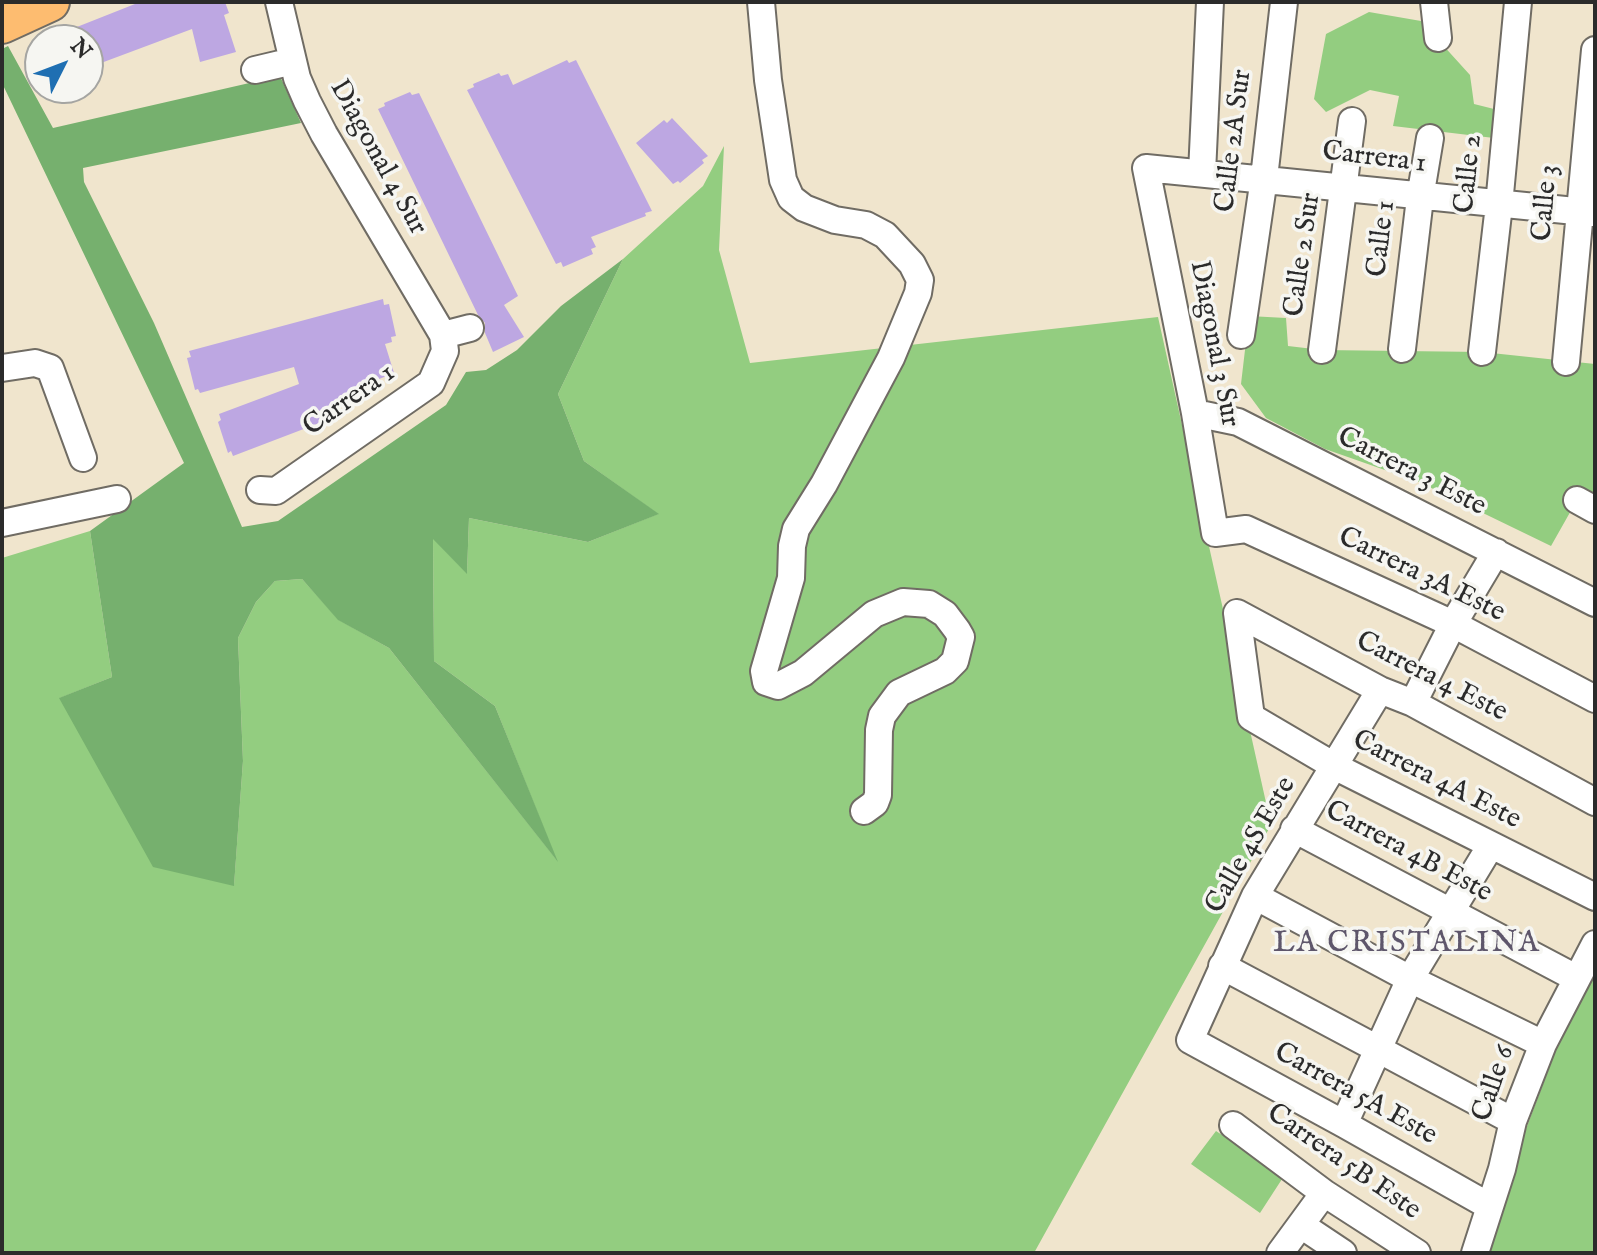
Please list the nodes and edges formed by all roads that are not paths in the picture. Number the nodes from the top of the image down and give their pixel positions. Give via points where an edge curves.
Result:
1 (50, 2) edge
2 (761, 2) edge
3 (1210, 2) edge
4 (1284, 2) edge
5 (1434, 2) edge
6 (1518, 2) edge
7 (288, 14) edge
8 (2, 24) edge
9 (1438, 38) dead end
10 (1595, 50) edge
11 (293, 61) junction
12 (255, 70) dead end
13 (1352, 121) dead end
14 (1430, 138) dead end
15 (1146, 168) joint
16 (1202, 173) junction
17 (1264, 178) junction
18 (1345, 188) junction
19 (1420, 198) junction
20 (1499, 205) junction
21 (1587, 213) edge
22 (470, 328) dead end
23 (443, 335) junction
24 (1241, 335) dead end
25 (1402, 349) dead end
26 (1322, 350) dead end
27 (1482, 352) dead end
28 (1566, 362) dead end
29 (2, 368) edge
30 (1195, 413) junction
31 (83, 458) dead end
32 (260, 490) dead end
33 (117, 499) dead end
34 (2, 523) edge
35 (1215, 533) joint
36 (1496, 552) junction
37 (1595, 603) edge
38 (1453, 624) junction
39 (1380, 690) junction
40 (1595, 699) edge
41 (1413, 703) junction
42 (1251, 717) joint
43 (1336, 767) junction
44 (1595, 802) edge
45 (864, 811) dead end
46 (1294, 829) junction
47 (1491, 845) junction
48 (1255, 896) junction
49 (1595, 897) edge
50 (1449, 912) junction
51 (1595, 944) edge
52 (1222, 966) junction
53 (1576, 978) junction
54 (1410, 979) junction
55 (1190, 1040) joint
56 (1543, 1044) junction
57 (1378, 1048) junction
58 (1513, 1121) junction
59 (1344, 1124) junction
60 (1233, 1125) dead end
61 (1324, 1193) junction
62 (1489, 1206) junction
63 (1301, 1225) junction
64 (1280, 1253) edge
65 (1343, 1253) edge
66 (1417, 1253) edge
67 (1475, 1253) edge

1 - 8 highway
2 - 45 street via 783,180 791,198 804,208 885,235 920,280 891,358 796,529 791,578 764,671 766,682 774,685 791,680 874,614 903,602 929,604 951,621 961,637 955,661 899,693 882,716 878,795
3 - 16 street
4 - 17 street, Calle 2A Sur
5 - 9 street
6 - 20 street, Calle 2
7 - 11 street, Diagonal 4 Sur
10 - 21 street, Calle 3
11 - 12 street
11 - 23 street, Diagonal 4 Sur via 360,211 402,286
13 - 18 street, Calle 2 Sur
14 - 19 street, Calle 1
15 - 16 street, Carrera 1
15 - 30 street, Diagonal 3 Sur
16 - 17 street, Carrera 1
17 - 18 street, Carrera 1
17 - 24 street, Calle 2A Sur
18 - 19 street, Carrera 1
18 - 26 street, Calle 2 Sur
19 - 20 street, Carrera 1
19 - 25 street, Calle 1
20 - 21 street, Carrera 1
20 - 27 street, Calle 2
21 - 28 street, Calle 3
22 - 23 street
23 - 32 street, Carrera 1 via 445,351 431,383 276,491
29 - 31 street via 35,363 50,368
30 - 35 street, Diagonal 3 Sur
30 - 36 street, Carrera 3 Este via 1238,422
33 - 34 street
35 - 38 street, Carrera 3A Este via 1246,529
36 - 37 street, Carrera 3 Este
36 - 38 street
38 - 40 street, Carrera 3A Este
38 - 41 street
39 - 41 street, Carrera 4 Este
39 - 42 street, Carrera 4 Este via 1237,613
39 - 43 street, Calle 4S Este
41 - 44 street, Carrera 4 Este
42 - 43 street, Carrera 4A Este
43 - 46 street, Calle 4S Este
43 - 47 street, Carrera 4A Este
46 - 48 street, Calle 4S Este
46 - 50 street, Carrera 4B Este
47 - 49 street, Carrera 4A Este
47 - 50 street
48 - 52 street, Calle 4S Este
48 - 54 street
50 - 53 street, Carrera 4B Este
50 - 54 street
51 - 53 street, Calle 6
52 - 55 street, Calle 4S Este
52 - 57 street
53 - 56 street, Calle 6
54 - 56 street
54 - 57 street
55 - 59 street, Carrera 5A Este
56 - 58 street, Calle 6
57 - 58 street
57 - 59 street
58 - 62 street, Calle 6
59 - 62 street, Carrera 5A Este
60 - 61 street, Carrera 5B Este
61 - 63 street
61 - 66 street, Carrera 5B Este
62 - 67 street, Calle 6
63 - 64 street
63 - 65 street

